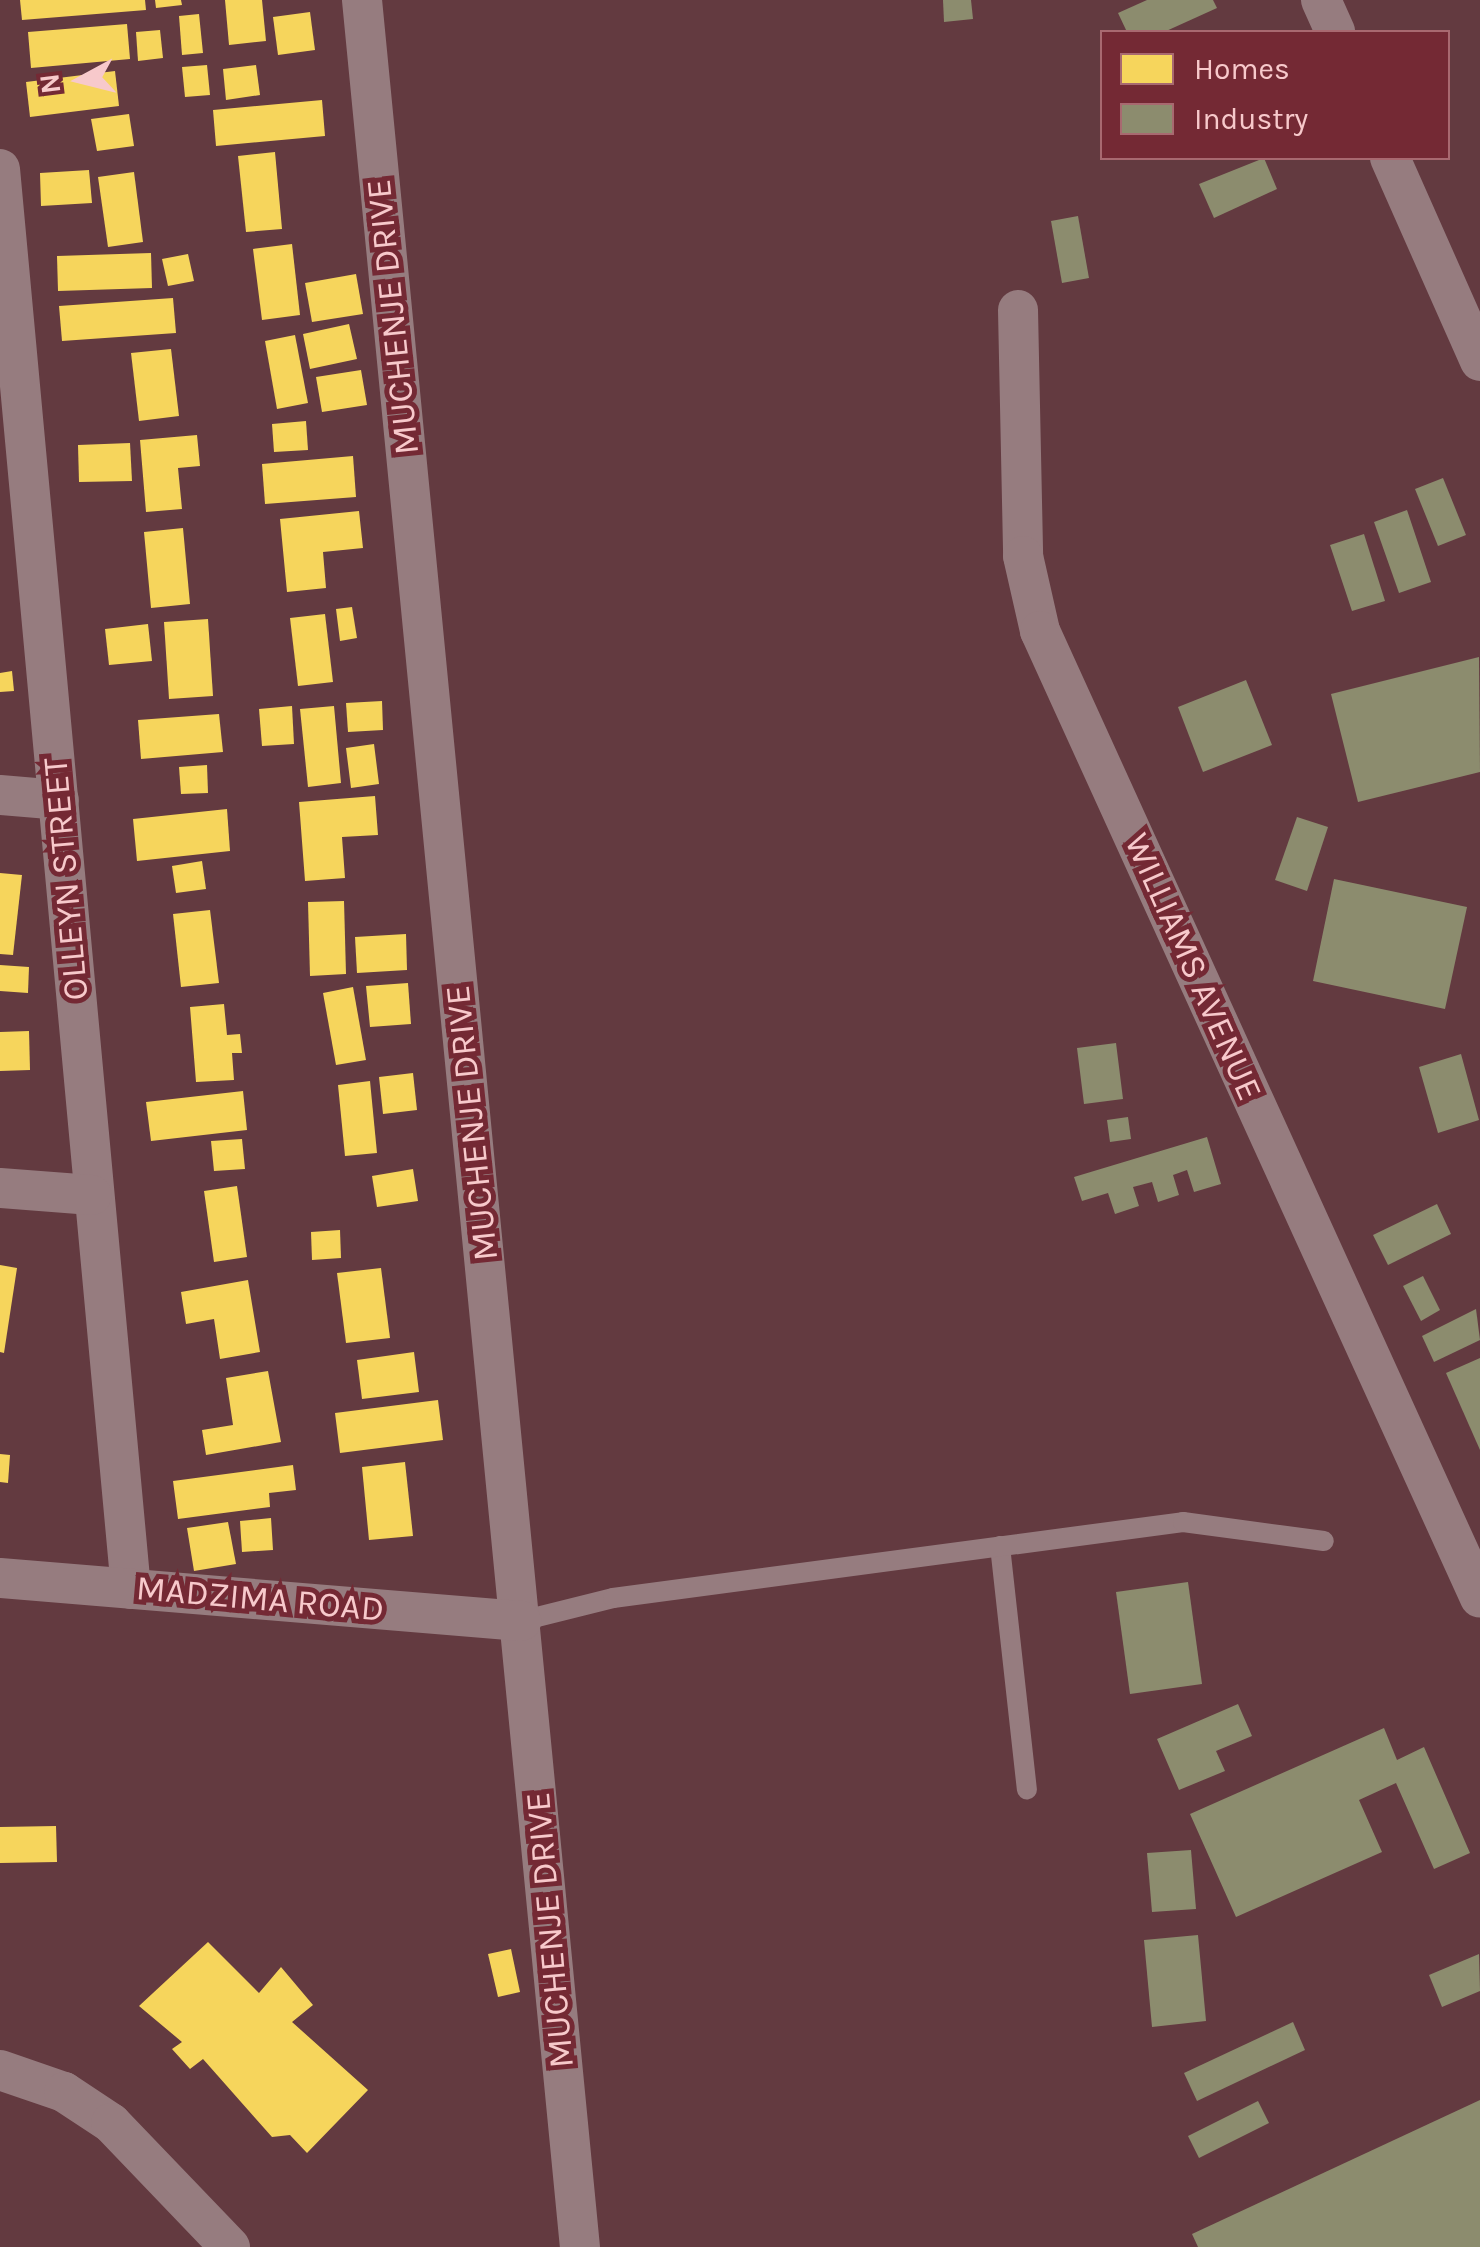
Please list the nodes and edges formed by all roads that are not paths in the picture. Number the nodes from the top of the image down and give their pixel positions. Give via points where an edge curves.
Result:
1 (362, 0) edge
2 (1321, 0) edge
3 (1335, 30) edge
4 (1391, 160) edge
5 (0, 172) edge
6 (1018, 310) dead end
7 (1480, 361) edge
8 (0, 795) edge
9 (59, 800) junction
10 (0, 1188) edge
11 (92, 1195) junction
12 (1324, 1541) dead end
13 (1000, 1546) junction
14 (0, 1578) edge
15 (131, 1588) junction
16 (1480, 1598) edge
17 (520, 1622) junction
18 (1027, 1790) dead end
19 (0, 2070) edge
20 (230, 2247) edge
21 (580, 2247) edge

1 - 17 street, MUCHENJE DRIVE
2 - 3 street
4 - 7 street
5 - 9 street, OLLEYN STREET
6 - 16 street, WILLIAMS AVENUE via 1023,556 1040,631
8 - 9 street
9 - 11 street, OLLEYN STREET
10 - 11 street
11 - 15 street, OLLEYN STREET
12 - 13 lane via 1183,1522
13 - 17 lane via 613,1598
13 - 18 lane
14 - 15 street, MADZIMA ROAD
15 - 17 street, MADZIMA ROAD
17 - 21 street, MUCHENJE DRIVE
19 - 20 street via 64,2092 111,2123

